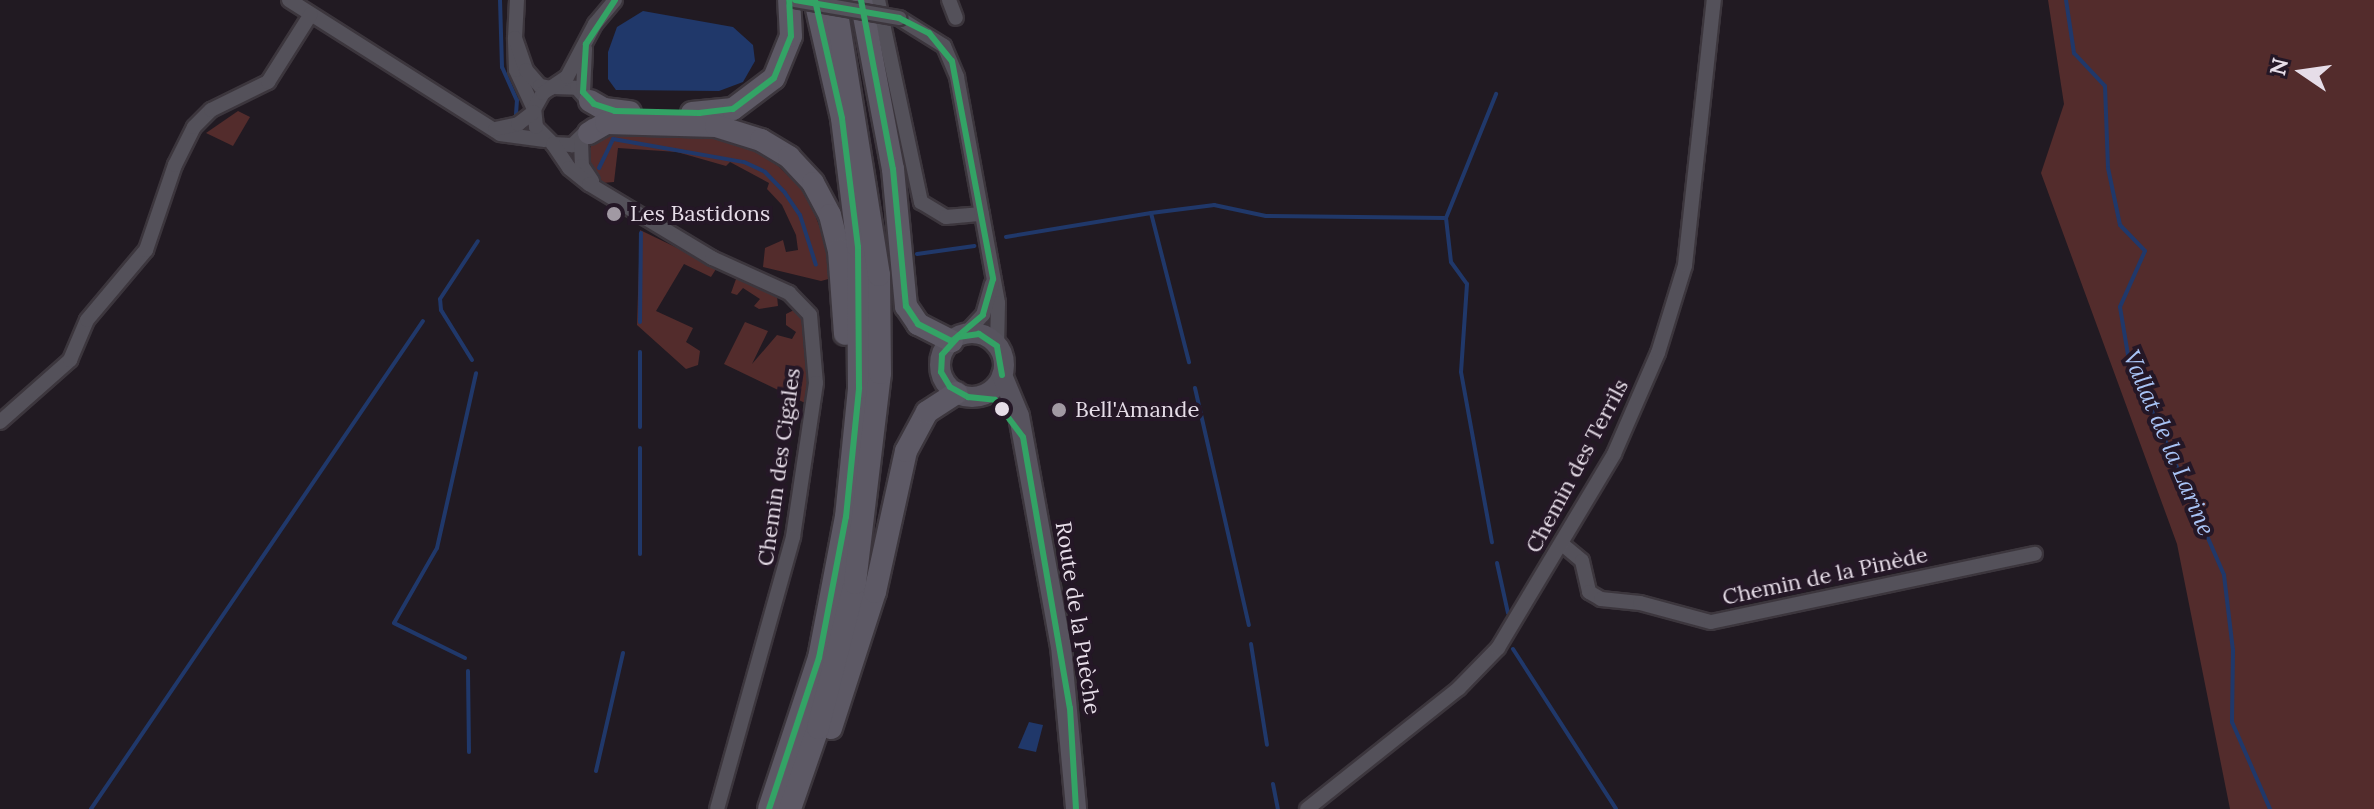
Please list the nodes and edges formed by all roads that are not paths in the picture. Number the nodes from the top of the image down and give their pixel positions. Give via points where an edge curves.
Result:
1 (289, 0) edge
2 (517, 0) edge
3 (615, 0) edge
4 (792, 0) edge
5 (815, 0) edge
6 (835, 0) edge
7 (861, 0) edge
8 (878, 0) edge
9 (949, 0) edge
10 (1714, 0) edge
11 (311, 14) junction
12 (956, 18) dead end
13 (515, 38) junction
14 (586, 44) junction
15 (552, 88) junction
16 (587, 96) junction
17 (534, 111) junction
18 (493, 128) junction
19 (585, 136) junction
20 (549, 142) junction
21 (604, 193) junction
22 (982, 214) junction
23 (993, 279) junction
24 (959, 338) junction
25 (997, 346) junction
26 (1002, 375) junction
27 (956, 393) junction
28 (980, 396) junction
29 (0, 422) edge
30 (1023, 437) junction
31 (1562, 544) junction
32 (2035, 554) dead end
33 (819, 658) junction
34 (717, 809) edge
35 (769, 809) edge
36 (790, 809) edge
37 (797, 809) edge
38 (1076, 809) edge
39 (1307, 809) edge

1 - 11 street
2 - 13 street
3 - 14 street
4 - 16 highway via 791,36 781,67 764,88 733,109 638,113 604,109
4 - 22 street, bridge via 899,18 929,33 952,61
5 - 33 highway via 842,118 861,312 846,517
6 - 36 highway via 879,275 877,429 855,583 818,728
7 - 24 highway via 893,169 906,306 918,324
8 - 22 street via 921,202 946,217
9 - 12 street
10 - 31 street, Chemin des Terrils via 1690,231 1676,298 1638,403
11 - 18 street
11 - 29 street via 268,82 211,110 194,127 146,250 87,320 70,360
13 - 15 street via 526,70 540,86
13 - 17 street via 516,70
14 - 15 street via 567,77
14 - 16 street
15 - 16 street via 569,86
15 - 17 street
16 - 19 street via 594,117
17 - 18 street via 505,130
17 - 20 street
18 - 20 street
19 - 20 street
19 - 21 street, Chemin des Cigales via 582,166
19 - 33 highway via 606,123 631,122 738,131 789,157 813,183 830,215 845,309 846,364 842,458
20 - 21 street, Chemin des Cigales via 569,168
21 - 34 street, Chemin des Cigales via 712,258 795,297 810,315 814,332 816,383 793,537
22 - 23 street
23 - 24 street via 983,315
23 - 25 street via 1001,325
24 - 25 main road via 979,334
24 - 27 main road via 942,355 941,372
25 - 26 main road
26 - 28 main road
26 - 30 main road, Route de la Puèche
27 - 28 main road
27 - 37 highway via 927,412 906,451 853,665
28 - 30 main road, Route de la Puèche via 1003,407
30 - 38 main road, Route de la Puèche via 1070,708
31 - 32 street, Chemin de la Pinède via 1582,561 1589,592 1601,599 1711,622
31 - 39 street, Chemin des Terrils via 1516,623 1481,667
33 - 35 highway

